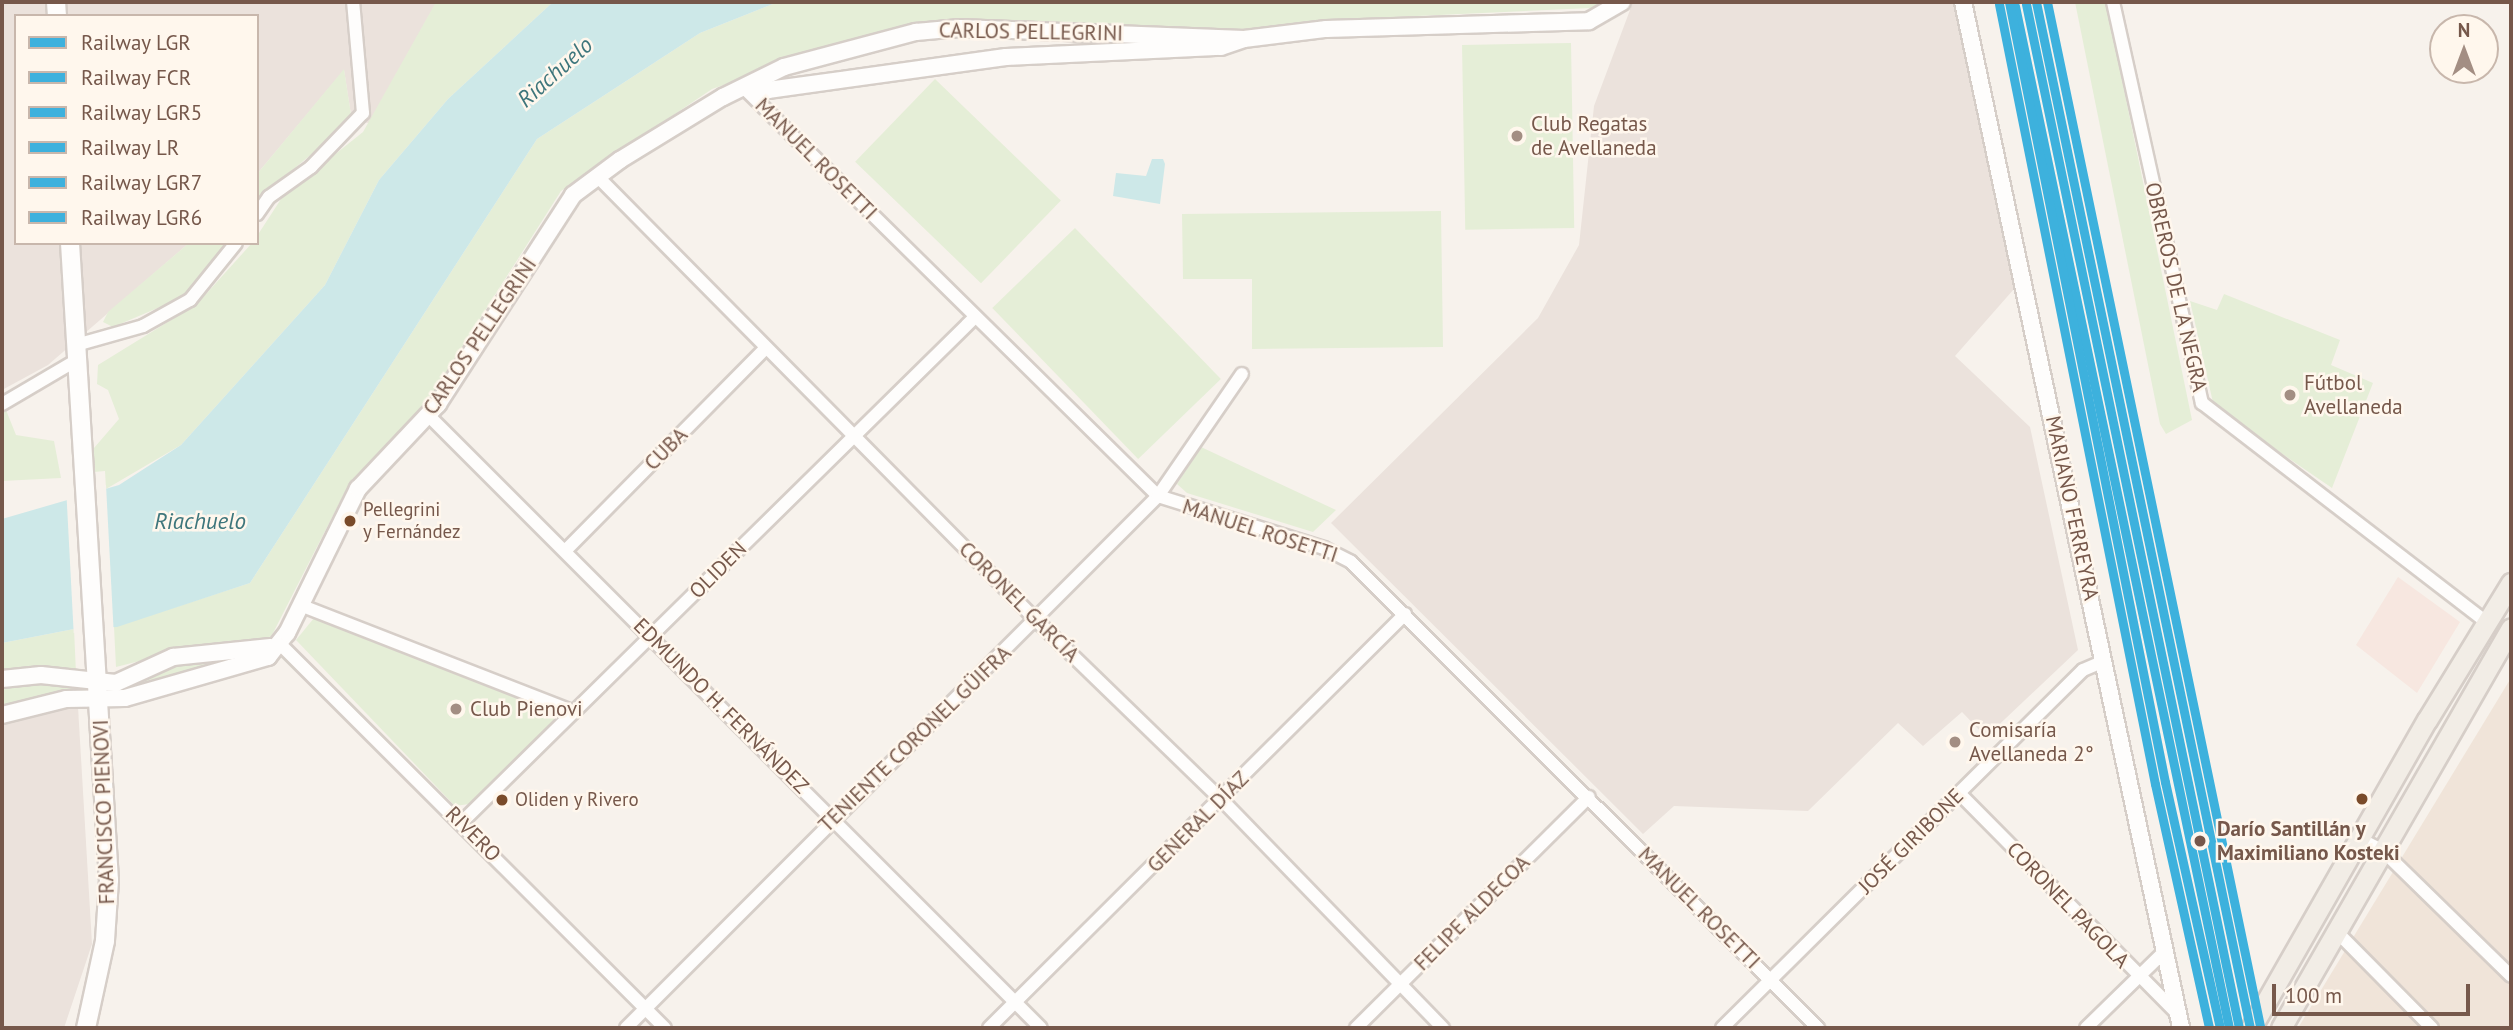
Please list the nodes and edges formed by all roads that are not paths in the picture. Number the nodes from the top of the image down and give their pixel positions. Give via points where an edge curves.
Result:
1 (353, 2) edge
2 (1622, 2) edge
3 (1963, 2) edge
4 (2113, 2) edge
5 (1244, 39) junction
6 (744, 88) junction
7 (597, 176) junction
8 (259, 211) edge
9 (70, 245) edge
10 (234, 245) edge
11 (973, 319) junction
12 (765, 349) junction
13 (76, 352) junction
14 (1242, 374) dead end
15 (2, 404) edge
16 (429, 416) junction
17 (853, 436) junction
18 (1158, 496) junction
19 (566, 550) junction
20 (2511, 583) edge
21 (300, 605) junction
22 (1405, 614) junction
23 (1037, 621) junction
24 (2486, 622) junction
25 (2509, 635) edge
26 (651, 636) junction
27 (279, 643) junction
28 (179, 656) junction
29 (2104, 661) junction
30 (2, 679) edge
31 (183, 681) junction
32 (100, 691) junction
33 (4, 712) edge
34 (574, 712) junction
35 (1959, 793) junction
36 (1589, 797) junction
37 (1221, 799) junction
38 (832, 818) junction
39 (462, 822) junction
40 (2360, 839) junction
41 (2382, 850) junction
42 (2337, 932) junction
43 (2165, 951) junction
44 (2511, 976) edge
45 (2138, 977) junction
46 (1770, 981) junction
47 (1400, 985) junction
48 (1015, 1002) junction
49 (646, 1009) junction
50 (2180, 1022) edge
51 (86, 1028) edge
52 (626, 1028) edge
53 (665, 1028) edge
54 (989, 1028) edge
55 (1041, 1028) edge
56 (1356, 1028) edge
57 (1443, 1028) edge
58 (1721, 1028) edge
59 (1818, 1028) edge
60 (2086, 1028) edge
61 (2193, 1028) edge
62 (2251, 1028) edge
63 (2281, 1028) edge
64 (2432, 1028) edge

1 - 8 street via 363,113 311,167 269,197
2 - 5 street, CARLOS PELLEGRINI via 1590,21 1367,26
3 - 29 street, MARIANO FERREYRA
4 - 24 street, OBREROS DE LA NEGRA via 2202,403
5 - 6 street, CARLOS PELLEGRINI via 1221,47 1006,57 768,90
5 - 6 street, CARLOS PELLEGRINI via 960,28 916,32 784,67
6 - 7 street, CARLOS PELLEGRINI
6 - 11 street, MANUEL ROSETTI
7 - 12 street, CORONEL GARCÍA
7 - 16 street, CARLOS PELLEGRINI via 573,195
9 - 13 main road, FRANCISCO PIENOVI
10 - 13 street via 190,300 143,326
11 - 17 street, OLIDEN
11 - 18 street, MANUEL ROSETTI
12 - 17 street, CORONEL GARCÍA
12 - 19 street, CUBA
13 - 15 street
13 - 32 main road, FRANCISCO PIENOVI
14 - 18 street, TENIENTE CORONEL GÜIFRA
16 - 19 street, EDMUNDO H. FERNÁNDEZ
16 - 21 street, CARLOS PELLEGRINI via 358,489
17 - 23 street, CORONEL GARCÍA
17 - 26 street, OLIDEN
18 - 22 street, MANUEL ROSETTI via 1339,554
18 - 23 street, TENIENTE CORONEL GÜIFRA
19 - 26 street, EDMUNDO H. FERNÁNDEZ
20 - 24 main road
21 - 27 street, CARLOS PELLEGRINI
21 - 34 street
22 - 36 street, MANUEL ROSETTI
22 - 37 street, GENERAL DÍAZ
23 - 37 street, CORONEL GARCÍA
23 - 38 street, TENIENTE CORONEL GÜIFRA
24 - 25 street, OBREROS DE LA NEGRA
24 - 40 main road
25 - 41 main road
26 - 34 street, OLIDEN
26 - 38 street, EDMUNDO H. FERNÁNDEZ
27 - 28 street, CARLOS PELLEGRINI via 257,652
27 - 31 street, CARLOS PELLEGRINI via 259,662
27 - 39 street, RIVERO
28 - 31 street via 190,671
28 - 32 street, CARLOS PELLEGRINI
29 - 35 street, JOSÉ GIRIBONE via 2082,670
29 - 43 street, MARIANO FERREYRA
30 - 32 street, CARLOS PELLEGRINI via 41,675
31 - 32 street, CARLOS PELLEGRINI via 125,698
32 - 33 street, CARLOS PELLEGRINI
32 - 51 main road, FRANCISCO PIENOVI via 108,913
34 - 39 street, OLIDEN
35 - 45 street, CORONEL PAGOLA
35 - 46 street, JOSÉ GIRIBONE
36 - 46 street, MANUEL ROSETTI
36 - 47 street, FELIPE ALDECOA
37 - 47 street, CORONEL GARCÍA
37 - 48 street, GENERAL DÍAZ
38 - 48 street, EDMUNDO H. FERNÁNDEZ
38 - 49 street, TENIENTE CORONEL GÜIFRA
39 - 49 street, RIVERO
40 - 41 street
40 - 62 main road
41 - 42 main road
41 - 44 street
42 - 63 main road
42 - 64 street
43 - 45 street
43 - 50 street, MARIANO FERREYRA
45 - 50 street, CORONEL PAGOLA
45 - 60 street
46 - 58 street, JOSÉ GIRIBONE
46 - 59 street, MANUEL ROSETTI
47 - 56 street, FELIPE ALDECOA
47 - 57 street, CORONEL GARCÍA
48 - 54 street, GENERAL DÍAZ
48 - 55 street, EDMUNDO H. FERNÁNDEZ
49 - 52 street, TENIENTE CORONEL GÜIFRA
49 - 53 street, RIVERO
50 - 61 street

